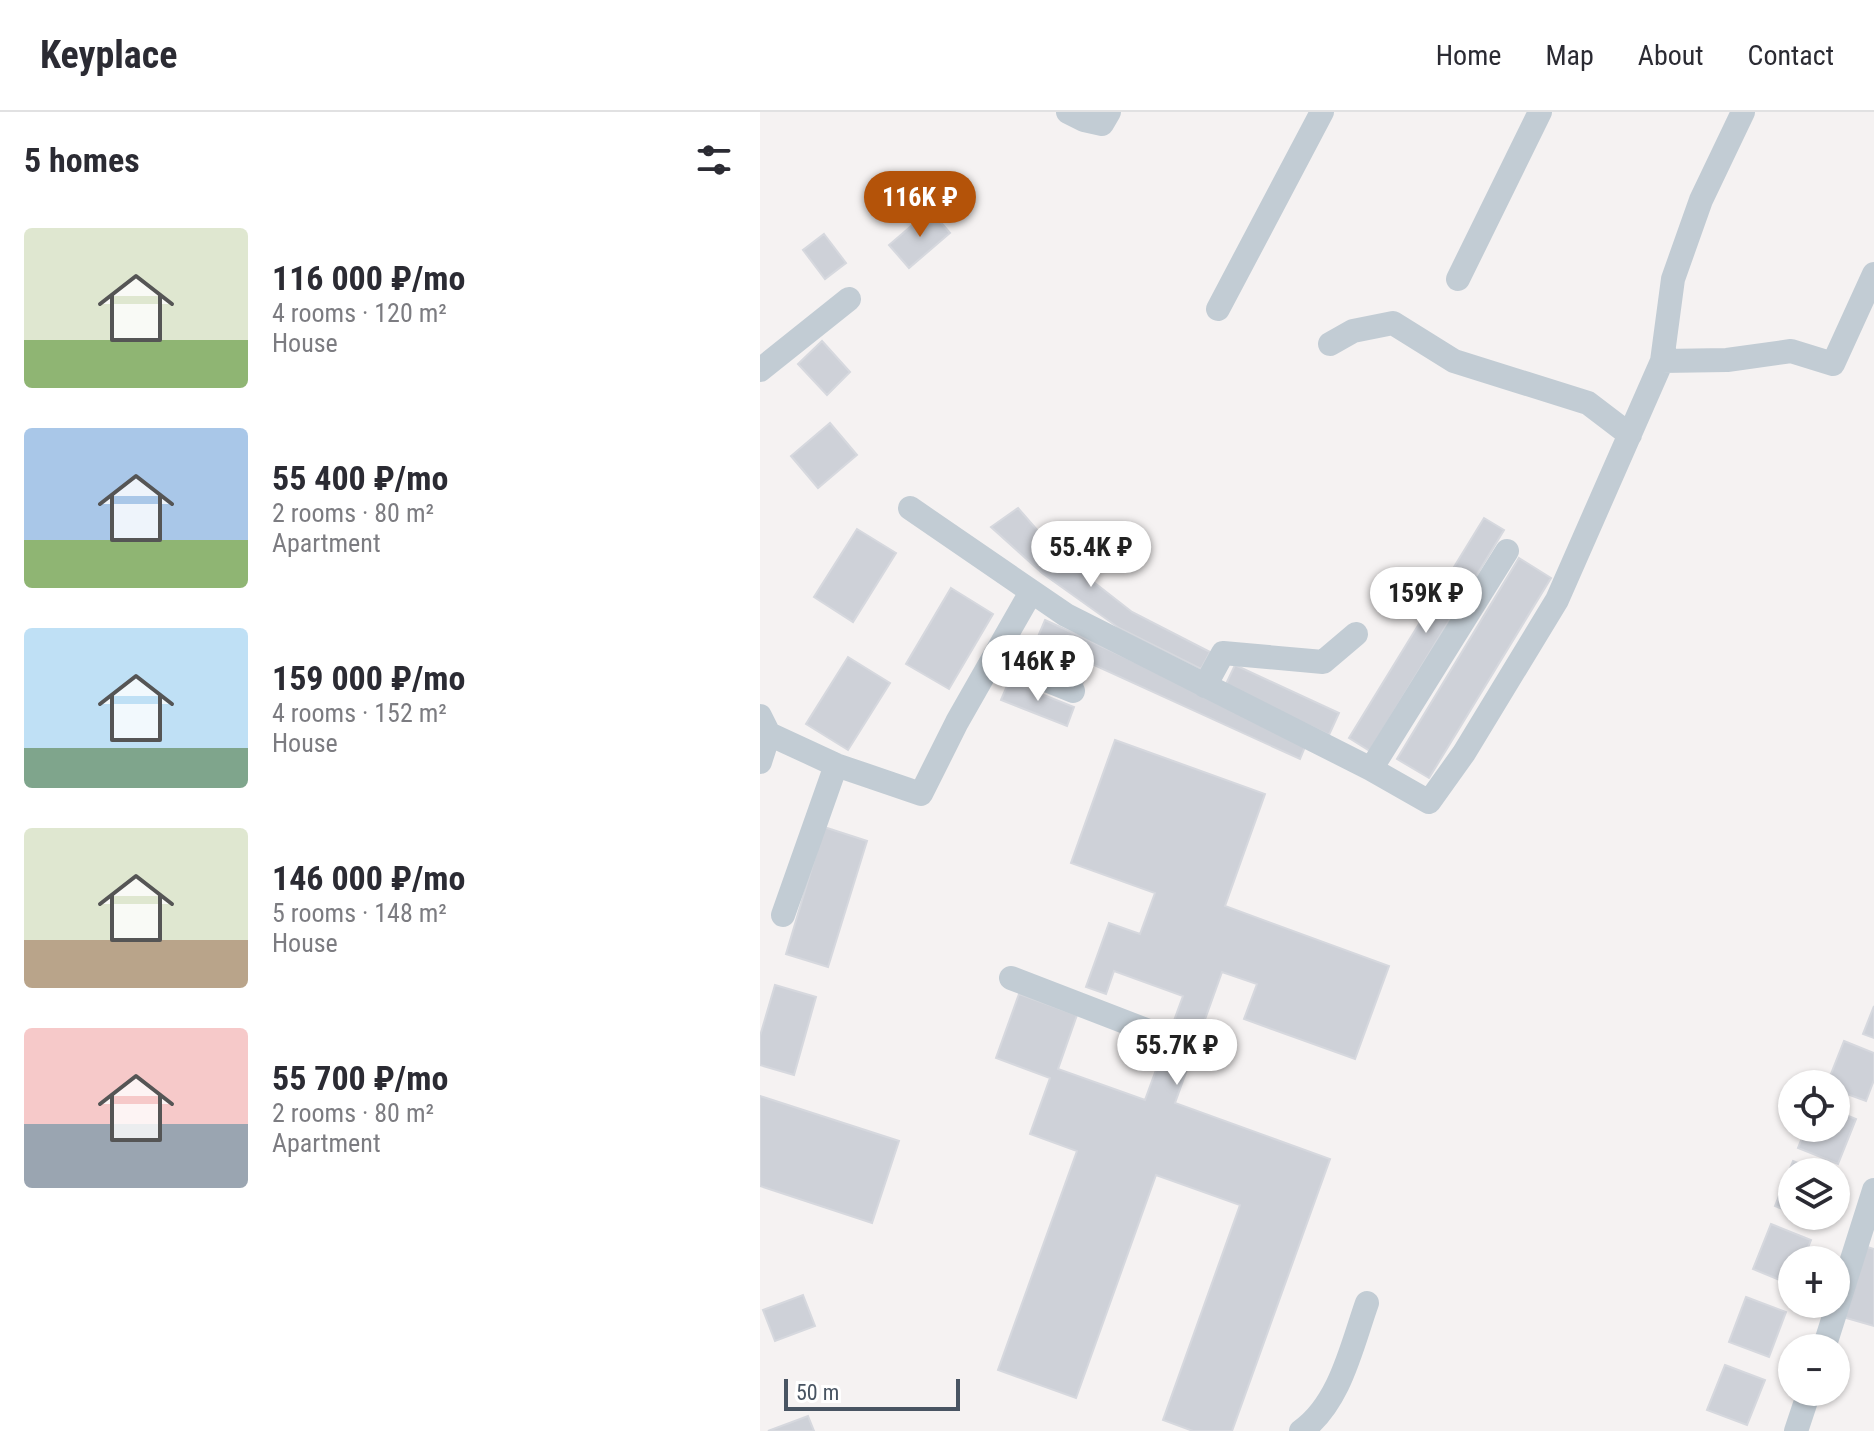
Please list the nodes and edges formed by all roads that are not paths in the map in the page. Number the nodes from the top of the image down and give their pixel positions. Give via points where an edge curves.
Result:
1 (1068, 112) edge
2 (1109, 112) edge
3 (1322, 112) edge
4 (1540, 112) edge
5 (1743, 112) edge
6 (1874, 274) edge
7 (1458, 279) dead end
8 (849, 299) dead end
9 (1218, 309) dead end
10 (1330, 344) dead end
11 (1662, 361) junction
12 (760, 370) edge
13 (1630, 435) junction
14 (910, 508) dead end
15 (1507, 551) dead end
16 (1031, 592) junction
17 (1356, 634) dead end
18 (994, 659) junction
19 (1205, 686) junction
20 (1073, 691) dead end
21 (765, 725) edge
22 (760, 762) edge
23 (836, 765) junction
24 (1371, 769) junction
25 (783, 915) dead end
26 (1011, 978) dead end
27 (1146, 1030) dead end
28 (1874, 1190) edge
29 (1367, 1303) dead end
30 (1828, 1334) edge
31 (1804, 1406) edge
32 (1301, 1431) edge
33 (1796, 1431) edge

1 - 2 street via 1102,124
3 - 9 street
4 - 7 street
5 - 11 street via 1701,200 1673,279
6 - 11 street via 1833,364 1791,351 1727,360
8 - 12 street
10 - 13 street via 1353,331 1393,323 1454,361 1588,403
11 - 13 street
13 - 24 street via 1557,600 1429,802
14 - 16 street
15 - 24 street
16 - 18 street
16 - 19 street
17 - 19 street via 1323,662 1223,653
18 - 20 street
18 - 23 street via 921,794
19 - 24 street
21 - 22 street
21 - 23 street
23 - 25 street
26 - 27 street
28 - 30 street
29 - 32 street via 1335,1391
31 - 33 street

